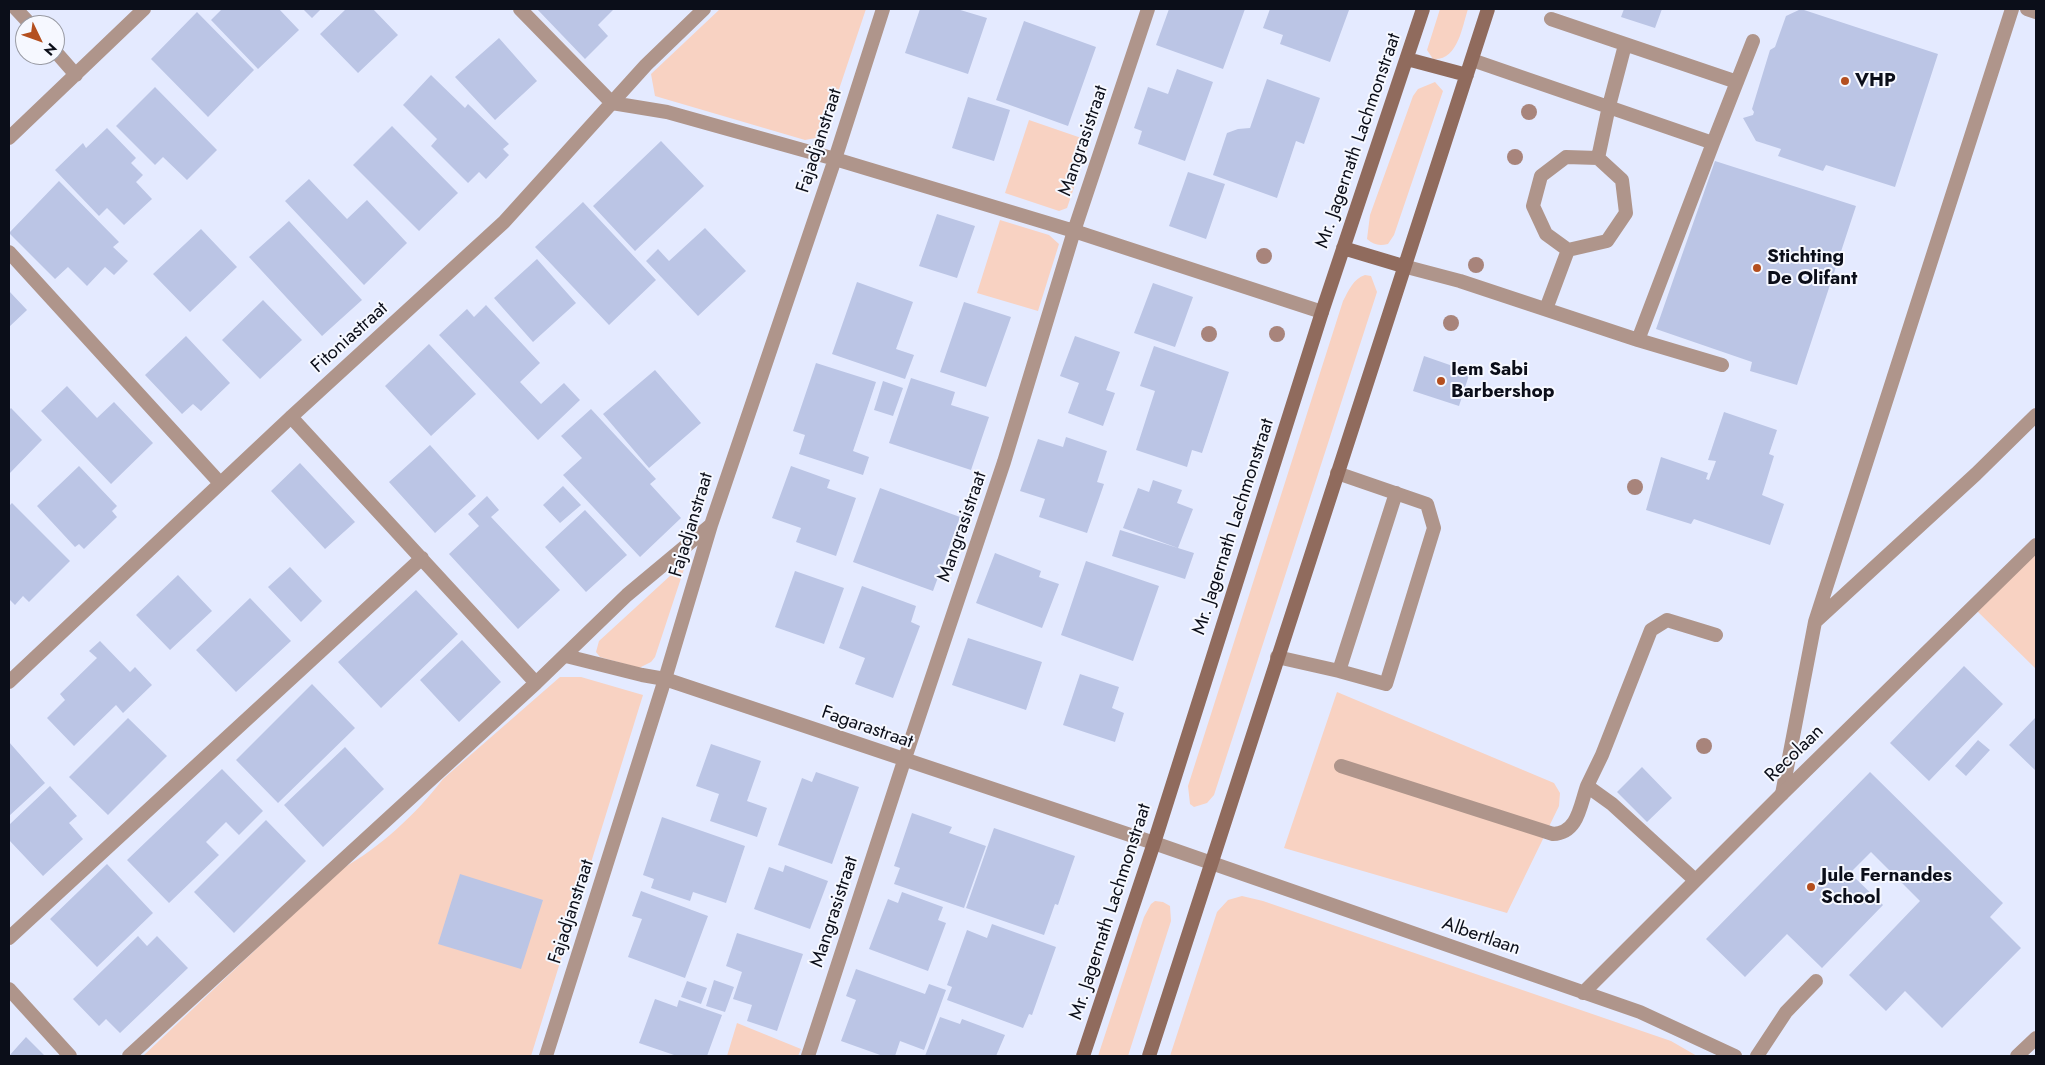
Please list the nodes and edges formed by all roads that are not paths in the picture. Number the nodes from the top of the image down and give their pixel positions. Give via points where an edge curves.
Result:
1 (144, 9) edge
2 (520, 9) edge
3 (704, 9) edge
4 (883, 9) edge
5 (1148, 9) edge
6 (1424, 9) edge
7 (1488, 9) edge
8 (2012, 9) edge
9 (2027, 9) edge
10 (2036, 12) edge
11 (1551, 20) dead end
12 (1753, 41) dead end
13 (1625, 45) junction
14 (1407, 59) junction
15 (1472, 60) junction
16 (65, 63) edge
17 (76, 75) junction
18 (1467, 75) junction
19 (1737, 82) junction
20 (612, 103) junction
21 (1608, 106) junction
22 (9, 138) edge
23 (1713, 143) junction
24 (1598, 158) junction
25 (835, 159) junction
26 (1074, 231) junction
27 (1343, 248) junction
28 (1568, 250) junction
29 (9, 252) edge
30 (1403, 266) junction
31 (1546, 309) junction
32 (1322, 312) junction
33 (1638, 340) junction
34 (1722, 365) dead end
35 (2036, 414) edge
36 (291, 416) junction
37 (1337, 473) junction
38 (220, 483) junction
39 (1396, 493) junction
40 (711, 524) junction
41 (2036, 545) edge
42 (422, 558) junction
43 (1815, 622) junction
44 (1716, 635) dead end
45 (566, 656) junction
46 (1277, 657) junction
47 (1340, 671) junction
48 (665, 679) junction
49 (9, 682) edge
50 (536, 683) junction
51 (904, 761) junction
52 (1341, 766) dead end
53 (1586, 786) junction
54 (1782, 794) junction
55 (1154, 843) junction
56 (1210, 862) junction
57 (1695, 880) junction
58 (9, 938) edge
59 (1816, 981) dead end
60 (9, 989) edge
61 (1583, 993) junction
62 (2036, 1038) edge
63 (70, 1056) edge
64 (129, 1056) edge
65 (546, 1056) edge
66 (808, 1056) edge
67 (1083, 1056) edge
68 (1149, 1056) edge
69 (1735, 1056) edge
70 (1757, 1056) edge
71 (2017, 1056) edge

1 - 17 street
2 - 20 street
3 - 20 street, Fitoniastraat
4 - 25 street, Fajadjanstraat
5 - 26 street, Mangrasistraat
6 - 14 main road, Mr. Jagernath Lachmonstraat
7 - 15 main road
8 - 43 street
9 - 10 street
11 - 13 street
12 - 19 street
13 - 19 street
13 - 21 street
14 - 18 main road
14 - 27 main road, Mr. Jagernath Lachmonstraat
15 - 18 main road
15 - 21 street
16 - 17 street
17 - 22 street
18 - 30 main road
19 - 23 street
20 - 25 street via 667,112
20 - 36 street, Fitoniastraat via 504,222
21 - 23 street
21 - 24 street
23 - 33 street
24 - 28 street via 1622,180 1626,213 1607,241
24 - 28 street via 1566,157 1541,176 1533,206 1546,234
25 - 26 street
25 - 40 street, Fajadjanstraat
26 - 32 street
26 - 51 street, Mangrasistraat via 1004,462
27 - 30 main road
27 - 32 main road, Mr. Jagernath Lachmonstraat
28 - 31 street
29 - 38 street
30 - 31 street
30 - 37 main road
31 - 33 street
32 - 55 main road, Mr. Jagernath Lachmonstraat
33 - 34 street
35 - 43 street via 1976,474
36 - 38 street, Fitoniastraat
36 - 42 street
37 - 39 street
37 - 46 main road
38 - 49 street, Fitoniastraat
39 - 47 street
39 - 47 street via 1427,504 1434,528 1386,684
40 - 45 street via 627,595
40 - 48 street, Fajadjanstraat
41 - 54 street, Recolaan
42 - 50 street
42 - 58 street
43 - 54 street
44 - 53 street via 1667,620 1651,630 1602,755
45 - 48 street, Fagarastraat
45 - 50 street
46 - 47 street
46 - 56 main road
48 - 51 street, Fagarastraat
48 - 65 street, Fajadjanstraat
50 - 64 street
51 - 55 street, Fagarastraat
51 - 66 street, Mangrasistraat
52 - 53 street via 1553,834 1563,834 1575,824
53 - 57 street via 1612,804
54 - 57 street, Recolaan
55 - 56 street, Fagarastraat
55 - 67 main road, Mr. Jagernath Lachmonstraat
56 - 61 street, Albertlaan
56 - 68 main road
57 - 61 street, Recolaan
59 - 70 street via 1786,1012
60 - 63 street
61 - 69 street, Albertlaan via 1640,1012
62 - 71 street

